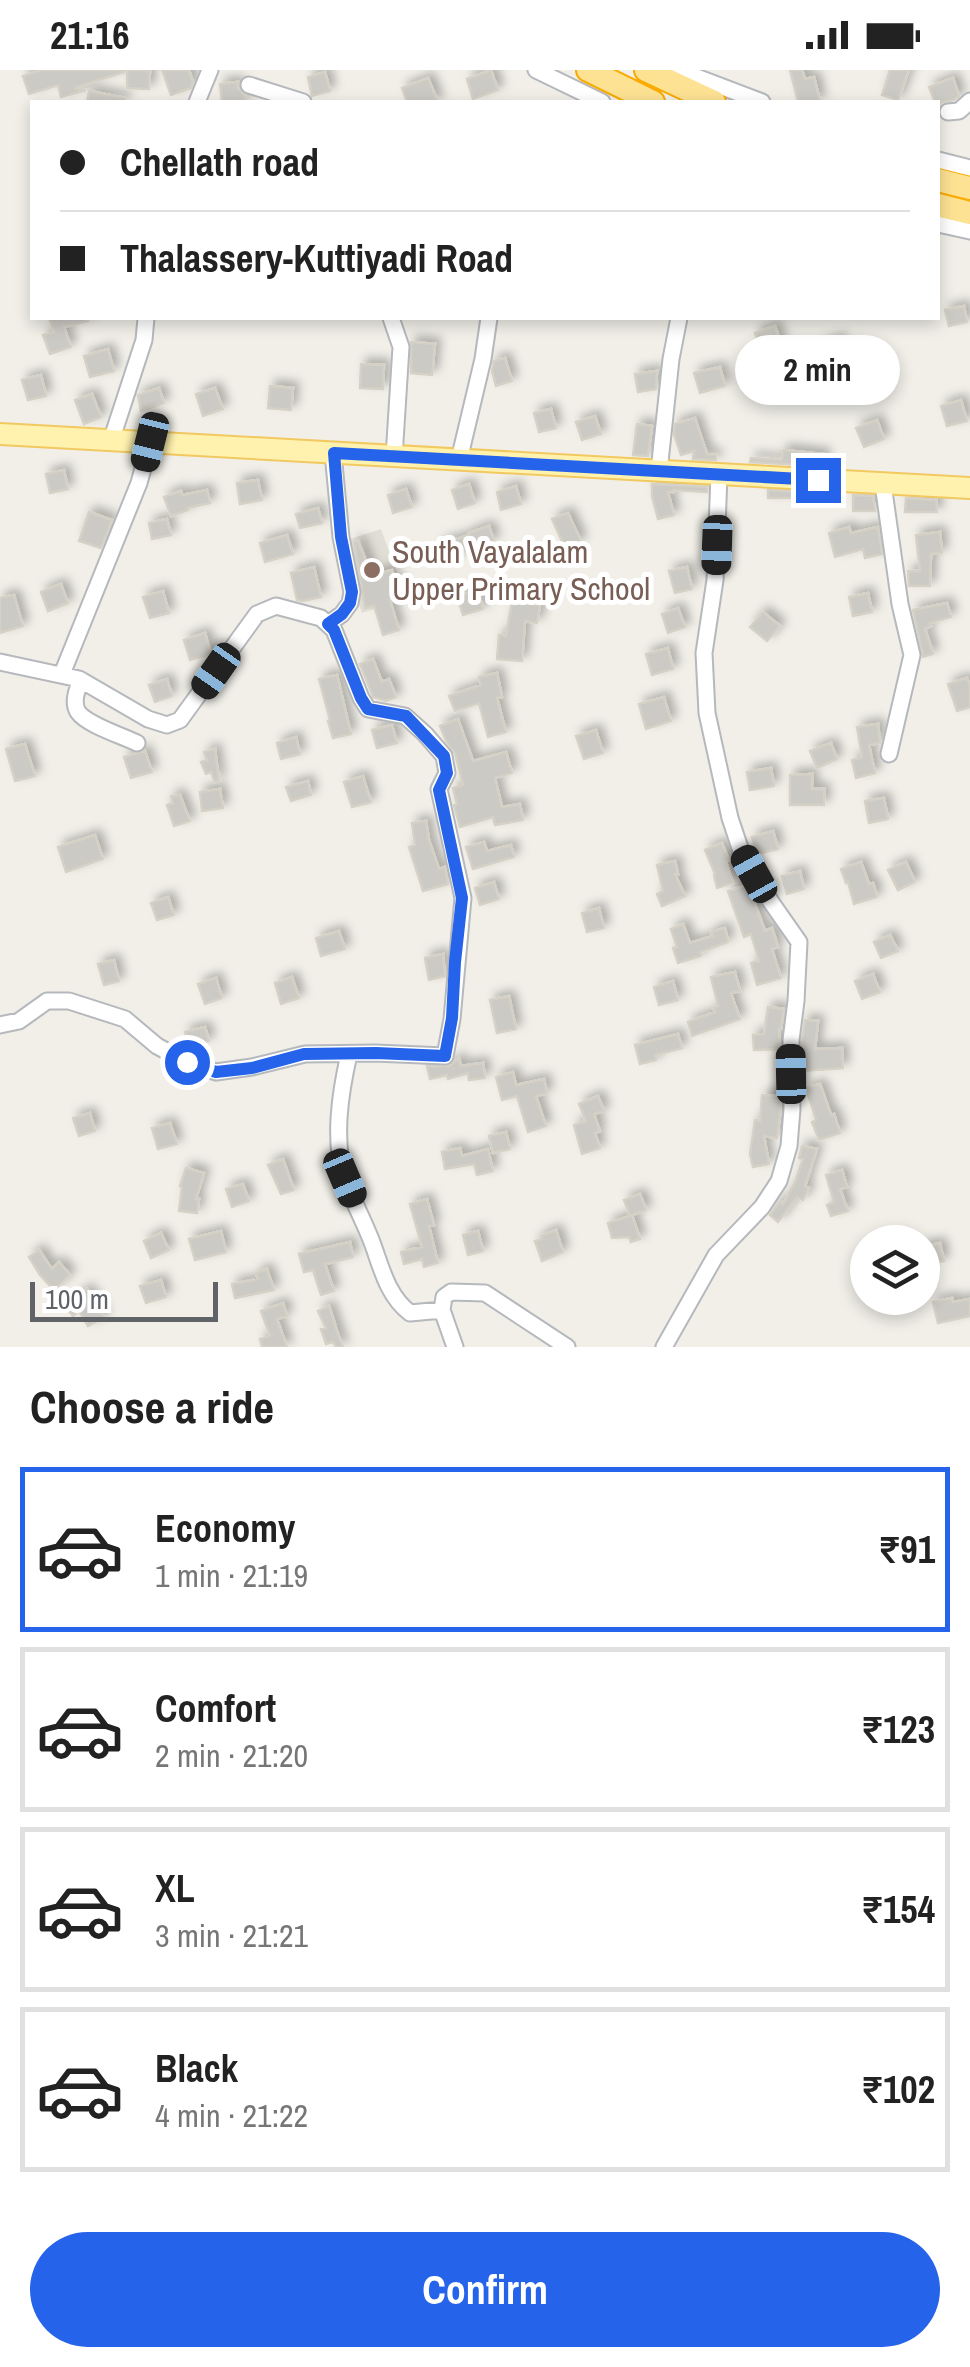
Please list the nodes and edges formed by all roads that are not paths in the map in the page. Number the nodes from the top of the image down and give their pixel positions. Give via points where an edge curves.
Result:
1 (210, 70) edge
2 (536, 70) edge
3 (588, 70) edge
4 (646, 70) edge
5 (678, 70) edge
6 (249, 85) dead end
7 (198, 100) edge
8 (297, 100) edge
9 (598, 100) edge
10 (650, 100) edge
11 (710, 100) edge
12 (757, 100) edge
13 (970, 101) edge
14 (948, 112) dead end
15 (940, 160) edge
16 (970, 168) edge
17 (940, 180) edge
18 (970, 188) edge
19 (940, 205) edge
20 (970, 212) edge
21 (940, 224) edge
22 (970, 231) edge
23 (146, 320) edge
24 (392, 320) edge
25 (490, 320) edge
26 (679, 320) edge
27 (0, 434) edge
28 (111, 441) junction
29 (150, 442) junction
30 (334, 453) junction
31 (394, 456) junction
32 (459, 460) junction
33 (658, 471) junction
34 (719, 474) junction
35 (883, 484) junction
36 (970, 488) edge
37 (328, 624) junction
38 (0, 662) edge
39 (62, 674) junction
40 (81, 680) junction
41 (137, 744) dead end
42 (889, 754) dead end
43 (0, 1025) edge
44 (348, 1054) junction
45 (442, 1310) junction
46 (455, 1347) edge
47 (567, 1347) edge
48 (664, 1347) edge

1 - 7 street
2 - 9 street
3 - 10 highway
4 - 11 highway
5 - 12 street
6 - 8 street
13 - 14 street
15 - 16 street
17 - 18 highway
19 - 20 highway
21 - 22 street
23 - 28 street
24 - 31 street via 401,347
25 - 32 street
26 - 33 street
27 - 28 main road
28 - 29 main road
29 - 30 main road
29 - 39 street via 140,483
30 - 31 main road
30 - 37 street via 352,592 342,614
31 - 32 main road
32 - 33 main road
33 - 34 main road
34 - 35 main road
34 - 48 street via 716,580 704,653 707,712 740,848 799,942 792,1109 779,1181 716,1256
35 - 36 main road
35 - 42 street via 912,655
37 - 40 street via 276,606 256,614 180,720 167,725
37 - 44 street via 368,709 406,716 444,756 447,773 439,790 462,898 445,1056
38 - 39 street
39 - 40 street
40 - 41 street via 74,698 78,711
43 - 44 street via 47,1000 69,1000 125,1019 158,1046 216,1072 304,1054
44 - 45 street via 339,1120 345,1178 399,1304 410,1313
45 - 46 street
45 - 47 street via 451,1292 485,1293

